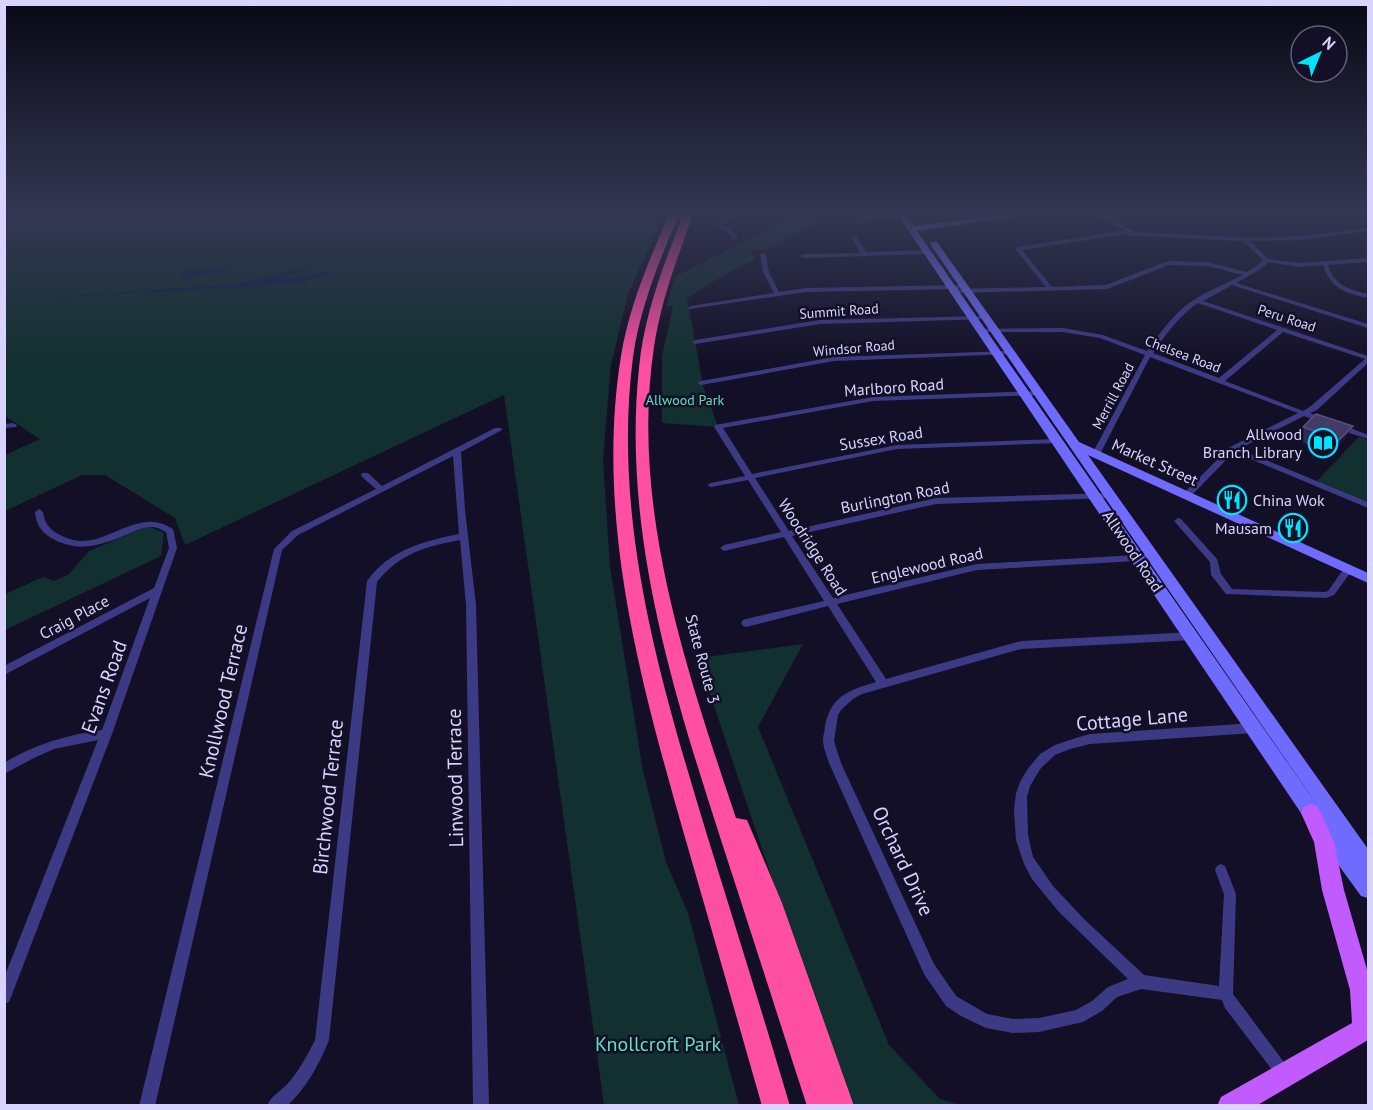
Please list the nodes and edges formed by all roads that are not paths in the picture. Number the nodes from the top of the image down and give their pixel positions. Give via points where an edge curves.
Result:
1 (655, 264) edge
2 (667, 264) edge
3 (765, 264) edge
4 (937, 264) edge
5 (942, 264) edge
6 (1030, 264) edge
7 (1163, 264) edge
8 (1204, 264) edge
9 (1264, 264) edge
10 (1287, 264) edge
11 (1325, 264) junction
12 (1328, 264) edge
13 (1247, 274) junction
14 (1232, 283) junction
15 (959, 289) junction
16 (1051, 289) junction
17 (777, 294) junction
18 (1368, 296) edge
19 (1198, 302) junction
20 (690, 308) dead end
21 (973, 318) junction
22 (985, 318) junction
23 (1368, 326) edge
24 (1282, 329) junction
25 (981, 330) junction
26 (994, 330) junction
27 (695, 342) dead end
28 (997, 353) junction
29 (1010, 353) junction
30 (1149, 355) junction
31 (1368, 359) edge
32 (1220, 381) junction
33 (701, 383) dead end
34 (1039, 393) junction
35 (1025, 394) junction
36 (1305, 414) junction
37 (718, 427) joint
38 (498, 430) dead end
39 (1368, 437) edge
40 (1057, 441) junction
41 (1074, 444) junction
42 (1233, 449) junction
43 (457, 450) junction
44 (1096, 454) junction
45 (1132, 470) junction
46 (365, 475) dead end
47 (750, 477) junction
48 (1099, 479) junction
49 (711, 485) dead end
50 (381, 489) junction
51 (1095, 495) junction
52 (1111, 495) junction
53 (1187, 495) junction
54 (1368, 505) edge
55 (39, 513) dead end
56 (1178, 521) dead end
57 (787, 535) junction
58 (464, 536) junction
59 (724, 548) dead end
60 (1155, 557) junction
61 (1138, 558) junction
62 (1347, 569) junction
63 (1368, 578) edge
64 (157, 590) junction
65 (831, 603) junction
66 (746, 623) dead end
67 (1209, 635) junction
68 (1191, 636) junction
69 (4, 671) edge
70 (883, 684) junction
71 (691, 710) junction
72 (1273, 726) junction
73 (1254, 728) junction
74 (106, 734) junction
75 (4, 769) edge
76 (1311, 813) junction
77 (1368, 864) edge
78 (1221, 870) dead end
79 (1368, 889) edge
80 (1141, 982) junction
81 (1226, 994) junction
82 (4, 997) edge
83 (1367, 1026) edge
84 (1285, 1076) junction
85 (147, 1106) edge
86 (274, 1106) edge
87 (481, 1106) edge
88 (776, 1106) edge
89 (821, 1106) edge
90 (840, 1106) edge
91 (1230, 1106) edge

1 - 88 highway, State Route 3 via 643,291 627,356 621,433 626,534 643,637 667,736
2 - 71 highway, State Route 3 via 645,368 645,483 671,633
3 - 17 street
4 - 15 main road, Allwood Road
5 - 15 main road, Allwood Road
6 - 16 street
7 - 16 street via 1113,286
8 - 13 street
9 - 13 street, Merrill Road
10 - 11 street
11 - 12 street
11 - 18 street via 1334,284
13 - 14 street, Merrill Road
14 - 19 street, Merrill Road
14 - 23 street
15 - 16 street
15 - 17 street via 806,290
15 - 21 main road, Allwood Road
15 - 22 main road, Allwood Road
17 - 20 street
19 - 24 street, Peru Road
19 - 30 street, Merrill Road via 1171,323
21 - 22 street, Summit Road
21 - 25 main road, Allwood Road
21 - 27 street, Summit Road via 820,322
22 - 26 main road, Allwood Road
24 - 31 street, Peru Road
24 - 32 street
25 - 26 street, Chelsea Road
25 - 28 main road, Allwood Road
26 - 29 main road, Allwood Road
26 - 30 street, Chelsea Road via 1082,332
28 - 29 street, Windsor Road
28 - 33 street, Windsor Road via 834,359
28 - 35 main road, Allwood Road
29 - 34 main road, Allwood Road
30 - 32 street, Chelsea Road
30 - 44 street, Merrill Road
31 - 36 street
32 - 36 street, Chelsea Road
34 - 35 street, Marlboro Road
34 - 41 main road, Allwood Road
35 - 37 street, Marlboro Road via 873,399
35 - 40 main road, Allwood Road
36 - 39 street, Chelsea Road
36 - 42 street
37 - 47 street, Woodridge Road
38 - 43 street, Knollwood Terrace
40 - 41 main road, Market Street
40 - 47 street, Sussex Road via 906,446
40 - 51 main road, Allwood Road
41 - 44 main road, Market Street
41 - 48 main road, Allwood Road
42 - 53 street
42 - 54 street
43 - 50 street, Knollwood Terrace
43 - 58 street, Linwood Terrace
44 - 45 main road, Market Street
45 - 48 main road via 1108,469
45 - 53 main road, Market Street
46 - 50 street
47 - 49 street, Sussex Road
47 - 57 street, Woodridge Road
48 - 52 main road, Allwood Road
50 - 85 street, Knollwood Terrace via 295,533 278,549
51 - 52 street, Burlington Road
51 - 57 street, Burlington Road via 936,501
51 - 61 main road, Allwood Road
52 - 60 main road, Allwood Road
53 - 62 main road, Market Street
55 - 64 street, Evans Road via 44,529 71,544 103,542 144,525 165,527 172,535 173,548
56 - 62 street via 1214,561 1216,575 1229,592 1326,596
57 - 59 street, Burlington Road
57 - 65 street, Woodridge Road
58 - 86 street, Birchwood Terrace via 406,551 372,581 322,1040 299,1083
58 - 87 street, Linwood Terrace via 471,604
60 - 61 street, Englewood Road
60 - 67 main road, Allwood Road
61 - 65 street, Englewood Road via 977,567
61 - 68 main road, Allwood Road
62 - 63 main road, Market Street
64 - 69 street, Craig Place
64 - 74 street, Evans Road
65 - 66 street, Englewood Road
65 - 70 street, Woodridge Road
67 - 68 street, Orchard Drive
67 - 72 main road, Allwood Road
68 - 70 street, Orchard Drive via 1021,645
68 - 73 main road, Allwood Road
70 - 80 street, Orchard Drive via 859,691 837,707 828,741 929,969 951,1001 986,1021 1039,1025 1078,1017 1113,992
71 - 89 highway, State Route 3
71 - 90 highway via 770,903
72 - 73 street, Cottage Lane
72 - 77 main road, Allwood Road
73 - 76 main road, Allwood Road
73 - 80 street, Cottage Lane via 1090,739 1064,745 1044,756 1022,790 1022,840 1028,861 1055,897
74 - 75 street via 41,747
74 - 82 street, Evans Road
76 - 79 main road, Allwood Road
76 - 83 main road via 1324,842 1333,890 1362,990
78 - 81 street via 1230,894
80 - 81 street, Orchard Drive
81 - 84 street
83 - 84 main road
84 - 91 main road

